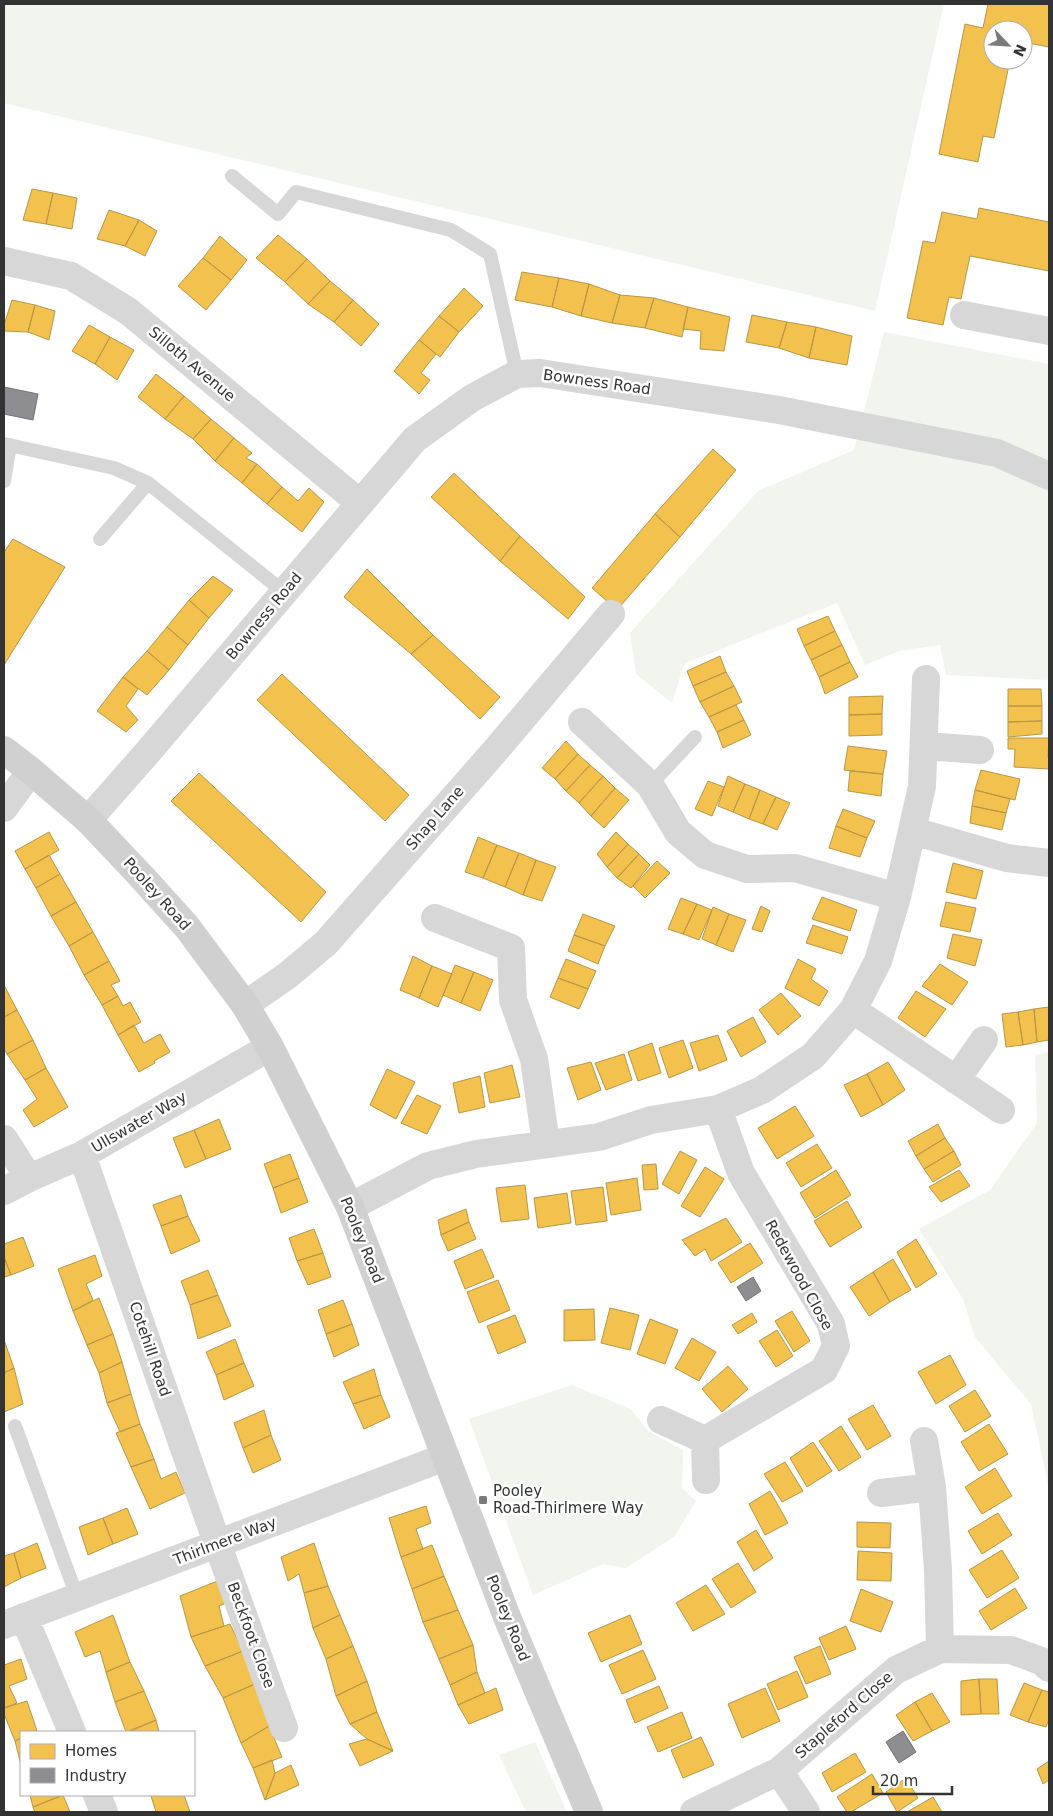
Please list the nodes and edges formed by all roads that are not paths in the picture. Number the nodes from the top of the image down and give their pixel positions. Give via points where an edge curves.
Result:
1 (232, 176) dead end
2 (4, 261) edge
3 (964, 315) dead end
4 (1049, 331) edge
5 (517, 374) junction
6 (7, 445) edge
7 (1049, 476) edge
8 (4, 482) edge
9 (148, 483) junction
10 (360, 503) junction
11 (100, 539) dead end
12 (284, 592) junction
13 (611, 614) dead end
14 (926, 679) dead end
15 (582, 722) dead end
16 (695, 737) dead end
17 (925, 746) junction
18 (4, 750) edge
19 (980, 750) dead end
20 (32, 771) junction
21 (650, 785) junction
22 (4, 808) edge
23 (88, 820) junction
24 (913, 831) junction
25 (1049, 863) edge
26 (897, 897) junction
27 (435, 918) dead end
28 (245, 1005) junction
29 (853, 1010) junction
30 (984, 1040) dead end
31 (270, 1047) junction
32 (956, 1080) junction
33 (718, 1109) junction
34 (1001, 1110) dead end
35 (4, 1138) edge
36 (546, 1144) junction
37 (82, 1155) junction
38 (29, 1178) junction
39 (4, 1191) edge
40 (350, 1207) junction
41 (661, 1420) dead end
42 (15, 1426) dead end
43 (705, 1440) junction
44 (924, 1441) dead end
45 (445, 1457) junction
46 (706, 1480) dead end
47 (932, 1487) junction
48 (881, 1493) dead end
49 (218, 1543) junction
50 (76, 1597) junction
51 (14, 1621) edge
52 (940, 1649) junction
53 (1049, 1668) edge
54 (284, 1728) dead end
55 (71, 1731) edge
56 (778, 1771) junction
57 (97, 1796) edge
58 (104, 1812) edge
59 (589, 1812) edge
60 (694, 1812) edge
61 (806, 1812) edge

1 - 5 lane via 278,214 296,192 451,230 490,254
2 - 10 street, Silloth Avenue via 71,276 128,311
3 - 4 street
5 - 7 street, Bowness Road via 540,373 779,410 997,452
5 - 10 street, Bowness Road via 472,398 415,439
6 - 8 lane
6 - 9 lane via 114,468
9 - 11 lane
9 - 12 lane
10 - 12 street, Bowness Road
12 - 23 street, Bowness Road
13 - 28 street, Shap Lane via 326,942 288,975
14 - 17 street
15 - 21 street
16 - 21 lane
17 - 19 street
17 - 24 street via 922,786
18 - 20 street, Pooley Road
20 - 22 street
20 - 23 street, Pooley Road
21 - 26 street via 678,832 705,855 747,869 795,868
23 - 28 street, Pooley Road via 187,927
24 - 25 street via 1007,858
24 - 26 street
26 - 29 street via 878,962
27 - 36 street via 511,948 513,1000 534,1059
28 - 31 street, Pooley Road
29 - 32 street
29 - 33 street via 813,1056 762,1090
30 - 32 street
31 - 37 street, Ullswater Way
31 - 40 street, Pooley Road
32 - 34 street
33 - 36 street via 651,1120 599,1137
33 - 43 street, Redewood Close via 741,1173 831,1324 836,1346 824,1370
35 - 38 street
36 - 40 street via 476,1154 428,1166
37 - 38 street, Ullswater Way
37 - 49 street, Cotehill Road
38 - 39 street, Ullswater Way
40 - 45 street, Pooley Road
41 - 43 street
42 - 50 lane
43 - 46 street
44 - 47 street
45 - 49 street, Thirlmere Way
45 - 59 street, Pooley Road via 507,1617
47 - 48 street
47 - 52 street
49 - 50 street, Thirlmere Way
49 - 54 street, Beckfoot Close
50 - 51 street, Thirlmere Way
51 - 55 street
52 - 53 street, Stapleford Close via 1011,1650 1041,1661
52 - 56 street, Stapleford Close via 896,1670
56 - 60 street, Stapleford Close
56 - 61 street
57 - 58 street

